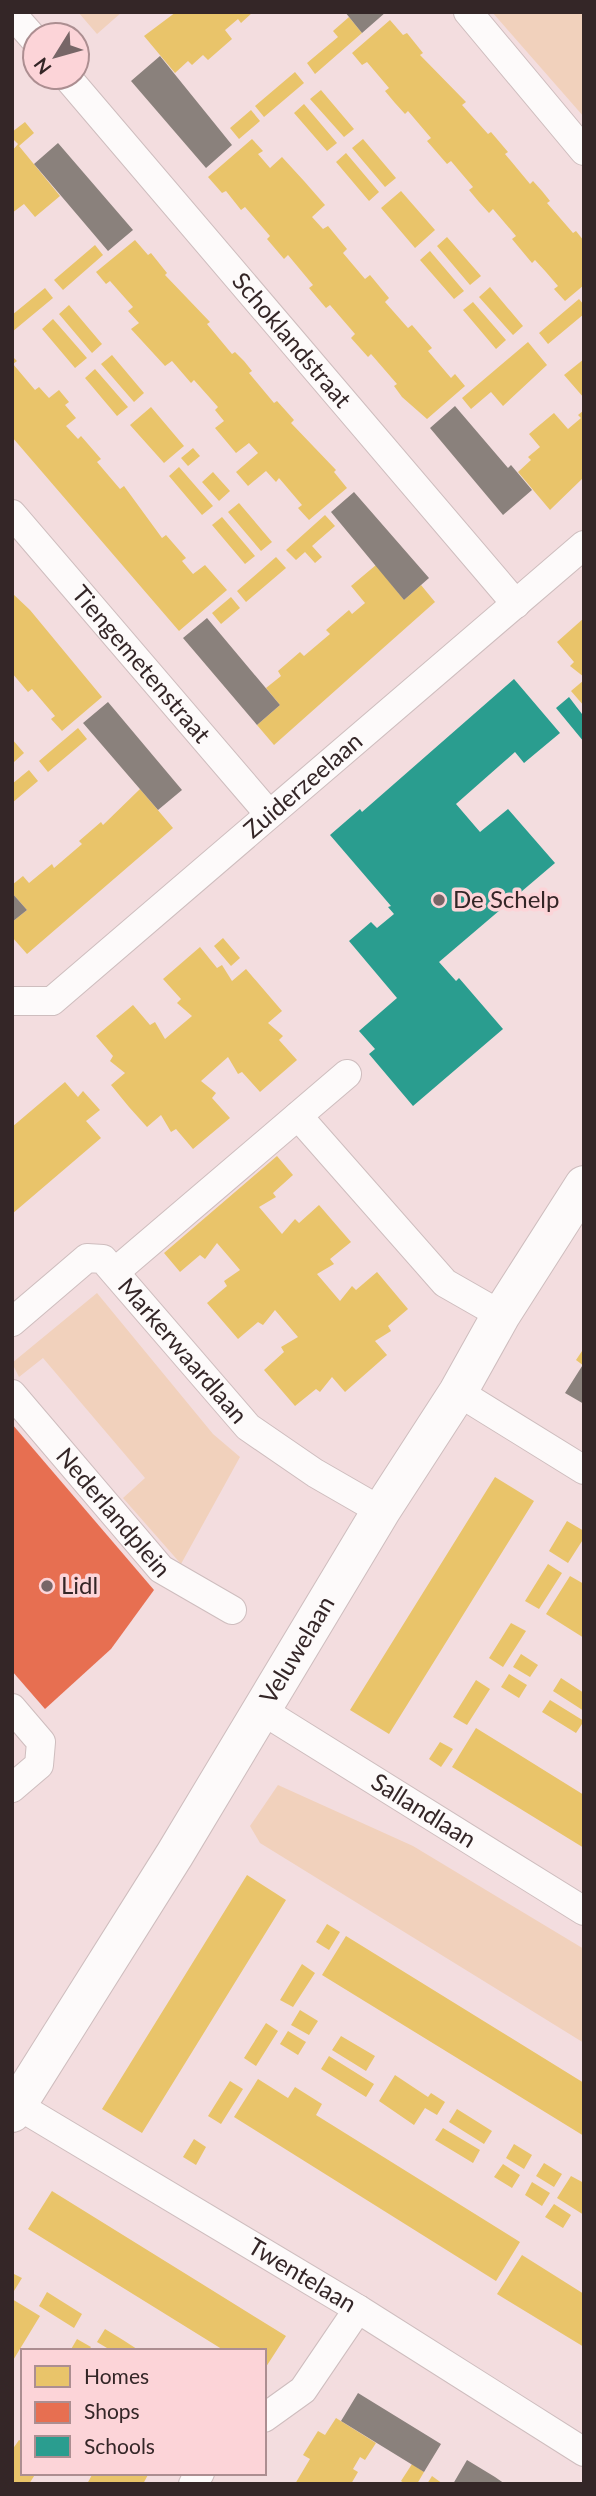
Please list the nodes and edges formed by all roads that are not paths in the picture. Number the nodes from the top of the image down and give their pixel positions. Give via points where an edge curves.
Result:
1 (468, 12) edge
2 (79, 91) edge
3 (584, 151) edge
4 (12, 514) edge
5 (584, 545) edge
6 (516, 604) junction
7 (269, 814) junction
8 (12, 1002) edge
9 (347, 1074) dead end
10 (298, 1116) junction
11 (584, 1185) edge
12 (116, 1272) junction
13 (501, 1315) junction
14 (12, 1322) edge
15 (458, 1392) junction
16 (12, 1394) edge
17 (584, 1470) edge
18 (381, 1511) junction
19 (232, 1610) dead end
20 (12, 1708) edge
21 (263, 1711) junction
22 (12, 1788) edge
23 (584, 1911) edge
24 (14, 2107) edge
25 (358, 2309) junction
26 (266, 2417) edge
27 (584, 2452) edge

1 - 3 street
2 - 6 street, Schoklandstraat
4 - 7 street, Tiengemetenstraat
5 - 6 street, Zuiderzeelaan
6 - 7 street, Zuiderzeelaan
7 - 8 street, Zuiderzeelaan via 52,1002
9 - 10 street, Markerwaardlaan
10 - 12 street, Markerwaardlaan
10 - 13 street via 445,1283
11 - 13 street, Veluwelaan
12 - 14 street via 103,1259 87,1258
12 - 18 street, Markerwaardlaan via 248,1427
13 - 15 street, Veluwelaan
15 - 17 street
15 - 18 street, Veluwelaan
16 - 19 street, Nederlandplein via 161,1569
18 - 21 street, Veluwelaan
20 - 22 street via 41,1742 39,1765
21 - 23 street, Sallandlaan
21 - 24 street, Veluwelaan
24 - 25 street, Twentelaan
25 - 26 street via 303,2390
25 - 27 street, Twentelaan

